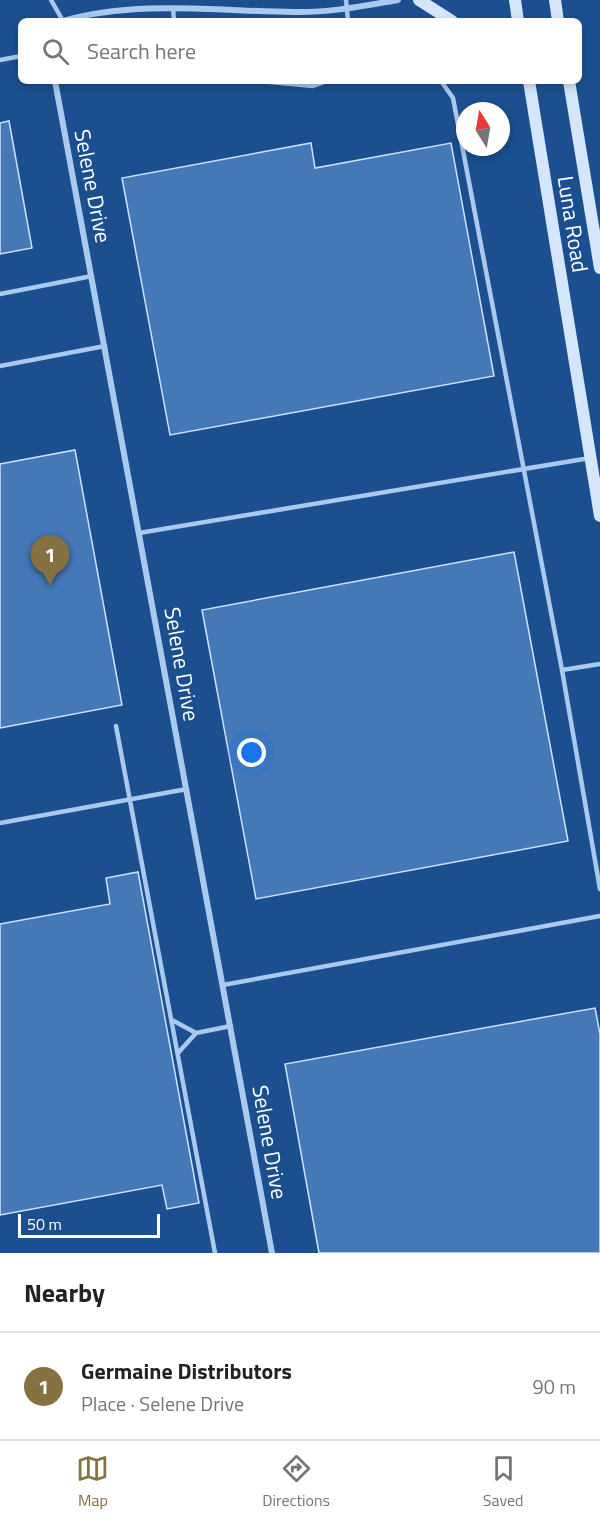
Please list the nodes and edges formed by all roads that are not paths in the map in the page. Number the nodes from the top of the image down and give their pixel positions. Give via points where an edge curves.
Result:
1 (51, 0) edge
2 (345, 0) edge
3 (398, 0) edge
4 (419, 0) edge
5 (514, 0) edge
6 (555, 0) edge
7 (173, 8) junction
8 (347, 9) junction
9 (61, 18) edge
10 (71, 18) edge
11 (174, 18) edge
12 (348, 18) edge
13 (447, 18) edge
14 (517, 18) edge
15 (558, 18) edge
16 (18, 57) edge
17 (0, 60) edge
18 (56, 84) edge
19 (292, 84) edge
20 (319, 84) edge
21 (443, 84) edge
22 (529, 84) edge
23 (569, 84) edge
24 (600, 268) edge
25 (92, 276) junction
26 (0, 294) edge
27 (105, 346) junction
28 (0, 366) edge
29 (591, 458) junction
30 (522, 470) junction
31 (600, 516) edge
32 (139, 533) junction
33 (600, 664) edge
34 (562, 670) junction
35 (116, 726) dead end
36 (187, 789) junction
37 (130, 799) junction
38 (0, 823) edge
39 (600, 889) edge
40 (600, 916) edge
41 (223, 985) junction
42 (171, 1020) junction
43 (231, 1026) junction
44 (196, 1033) junction
45 (177, 1053) junction
46 (215, 1253) edge
47 (272, 1253) edge

1 - 9 lane
2 - 8 lane
3 - 8 street
4 - 13 main road
5 - 14 main road
6 - 15 main road
7 - 8 street via 295,13
7 - 10 street via 130,7
7 - 11 lane
8 - 12 lane
16 - 17 lane
18 - 25 street, Selene Drive
19 - 20 lane
21 - 30 lane via 453,98
22 - 29 main road, Luna Road
23 - 24 main road, Luna Road
25 - 26 lane
25 - 27 street, Selene Drive
27 - 28 lane
27 - 32 street, Selene Drive
29 - 30 lane
29 - 31 main road, Luna Road
30 - 32 lane
30 - 34 lane
32 - 36 street, Selene Drive
33 - 34 lane
34 - 39 lane
35 - 37 lane
36 - 37 lane
36 - 41 street, Selene Drive
37 - 38 lane
37 - 42 lane
40 - 41 lane
41 - 43 street, Selene Drive
42 - 44 lane
42 - 45 lane
43 - 44 lane
43 - 47 street, Selene Drive
44 - 45 lane
45 - 46 lane

